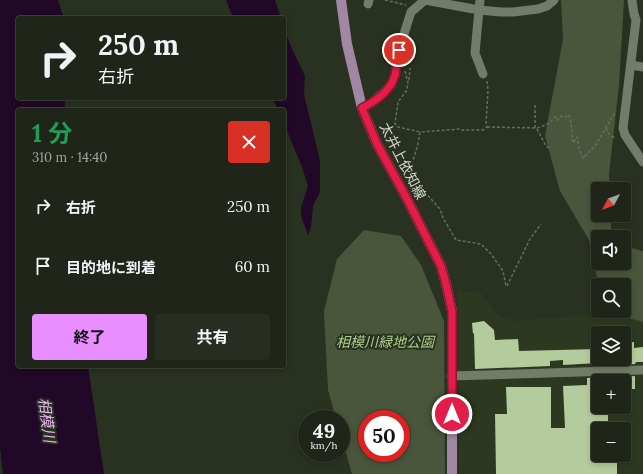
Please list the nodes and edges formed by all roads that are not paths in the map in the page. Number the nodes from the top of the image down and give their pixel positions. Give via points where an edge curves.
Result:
1 (341, 0) edge
2 (425, 0) edge
3 (480, 0) edge
4 (554, 0) edge
5 (632, 0) edge
6 (478, 10) junction
7 (640, 20) edge
8 (631, 65) junction
9 (643, 67) edge
10 (483, 74) road end
11 (362, 108) junction
12 (643, 162) edge
13 (643, 370) edge
14 (452, 376) junction
15 (452, 398) junction
16 (465, 415) dead end
17 (452, 474) edge

1 - 11 main road, 太井上依知線 via 347,44
2 - 6 street
2 - 11 street via 411,12 397,56 395,75 390,85
3 - 6 street
4 - 6 street via 547,6 513,12
5 - 7 street via 634,14
6 - 10 street via 475,53
7 - 8 street
8 - 9 street
8 - 12 street via 623,128
11 - 14 main road, 太井上依知線 via 377,144 441,266 452,311
13 - 14 street
14 - 15 main road, 太井上依知線
15 - 16 street
15 - 17 main road, 太井上依知線

